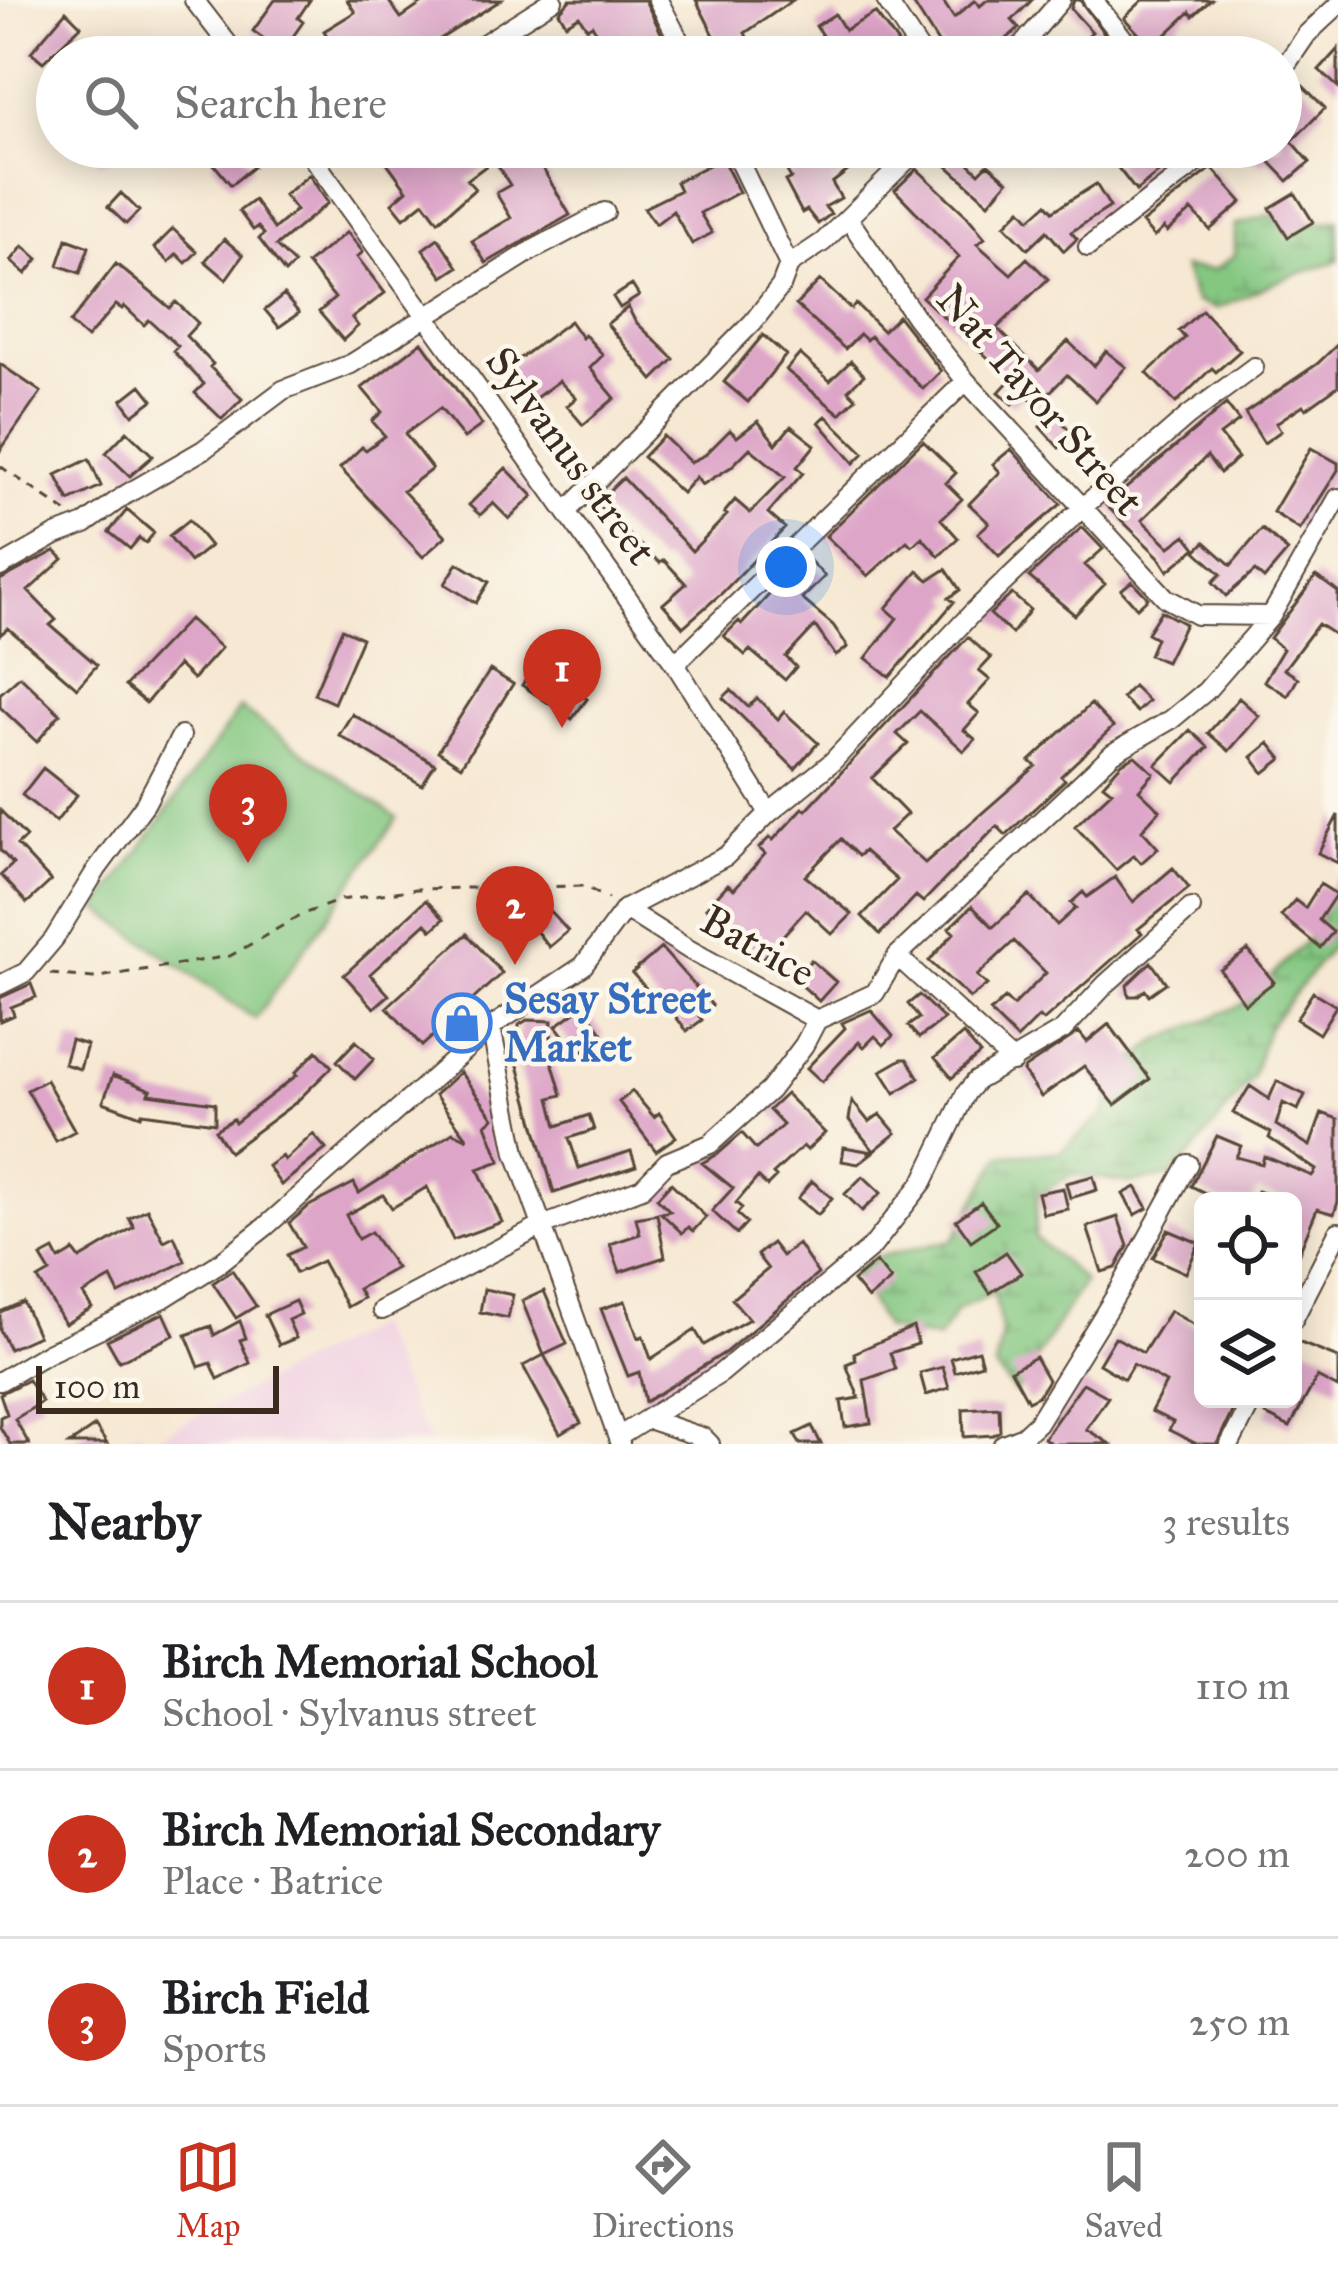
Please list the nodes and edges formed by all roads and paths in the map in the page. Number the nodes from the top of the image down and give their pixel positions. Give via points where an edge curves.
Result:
1 (194, 0) edge
2 (553, 0) edge
3 (658, 0) edge
4 (886, 0) edge
5 (1061, 0) edge
6 (1093, 0) edge
7 (1338, 5) edge
8 (222, 36) edge
9 (496, 36) edge
10 (677, 36) edge
11 (910, 36) edge
12 (1030, 36) edge
13 (1121, 36) edge
14 (1302, 41) edge
15 (323, 168) edge
16 (742, 168) edge
17 (899, 168) edge
18 (1187, 168) edge
19 (605, 212) dead end
20 (848, 218) junction
21 (1088, 248) dead end
22 (789, 265) junction
23 (428, 319) junction
24 (1254, 367) dead end
25 (966, 381) junction
26 (0, 466) edge
27 (1338, 498) edge
28 (1083, 506) junction
29 (568, 510) junction
30 (85, 524) junction
31 (0, 567) edge
32 (1271, 616) junction
33 (675, 664) junction
34 (181, 736) dead end
35 (769, 813) junction
36 (1191, 908) dead end
37 (626, 909) junction
38 (897, 956) junction
39 (26, 972) junction
40 (0, 985) edge
41 (817, 1020) junction
42 (490, 1027) junction
43 (1013, 1062) junction
44 (1188, 1164) dead end
45 (540, 1227) junction
46 (1338, 1232) edge
47 (1302, 1302) edge
48 (382, 1310) dead end
49 (0, 1381) edge
50 (1248, 1408) edge
51 (648, 1419) junction
52 (619, 1440) edge
53 (710, 1444) edge
54 (1003, 1444) edge
55 (1230, 1444) edge

1 - 8 street
2 - 9 street
3 - 10 street
4 - 11 street
5 - 12 street
6 - 13 street
7 - 14 street
15 - 23 street, Sylvanus street
16 - 22 street
17 - 20 street
18 - 21 street
19 - 23 street
20 - 22 street
20 - 25 street, Nat Tayor Street
22 - 29 street via 753,322
23 - 29 street, Sylvanus street
23 - 30 street via 351,364 284,390
24 - 28 street
25 - 28 street, Nat Tayor Street
25 - 33 street
26 - 30 path
27 - 32 street, Batrice
28 - 32 street, Nat Tayor Street via 1166,598 1197,615
28 - 35 street via 832,762
29 - 33 street, Sylvanus street
30 - 31 street
32 - 38 street, Batrice via 1189,707 1113,753
33 - 35 street, Sylvanus street
34 - 39 street via 145,804
35 - 37 street via 726,856
36 - 43 street via 1063,1030
37 - 39 path via 584,886 416,889 341,899 230,956 93,978
37 - 41 street, Batrice
37 - 42 street via 583,966
38 - 41 street, Batrice via 875,993
38 - 43 street
39 - 40 street
41 - 45 street via 778,1081 710,1144 667,1162 642,1187
42 - 45 street
42 - 49 street via 218,1264
43 - 51 street via 966,1093 922,1182 872,1247 721,1373
44 - 54 street via 1037,1423
45 - 48 street
45 - 52 street
46 - 47 street
50 - 55 street
51 - 52 street
51 - 53 street

